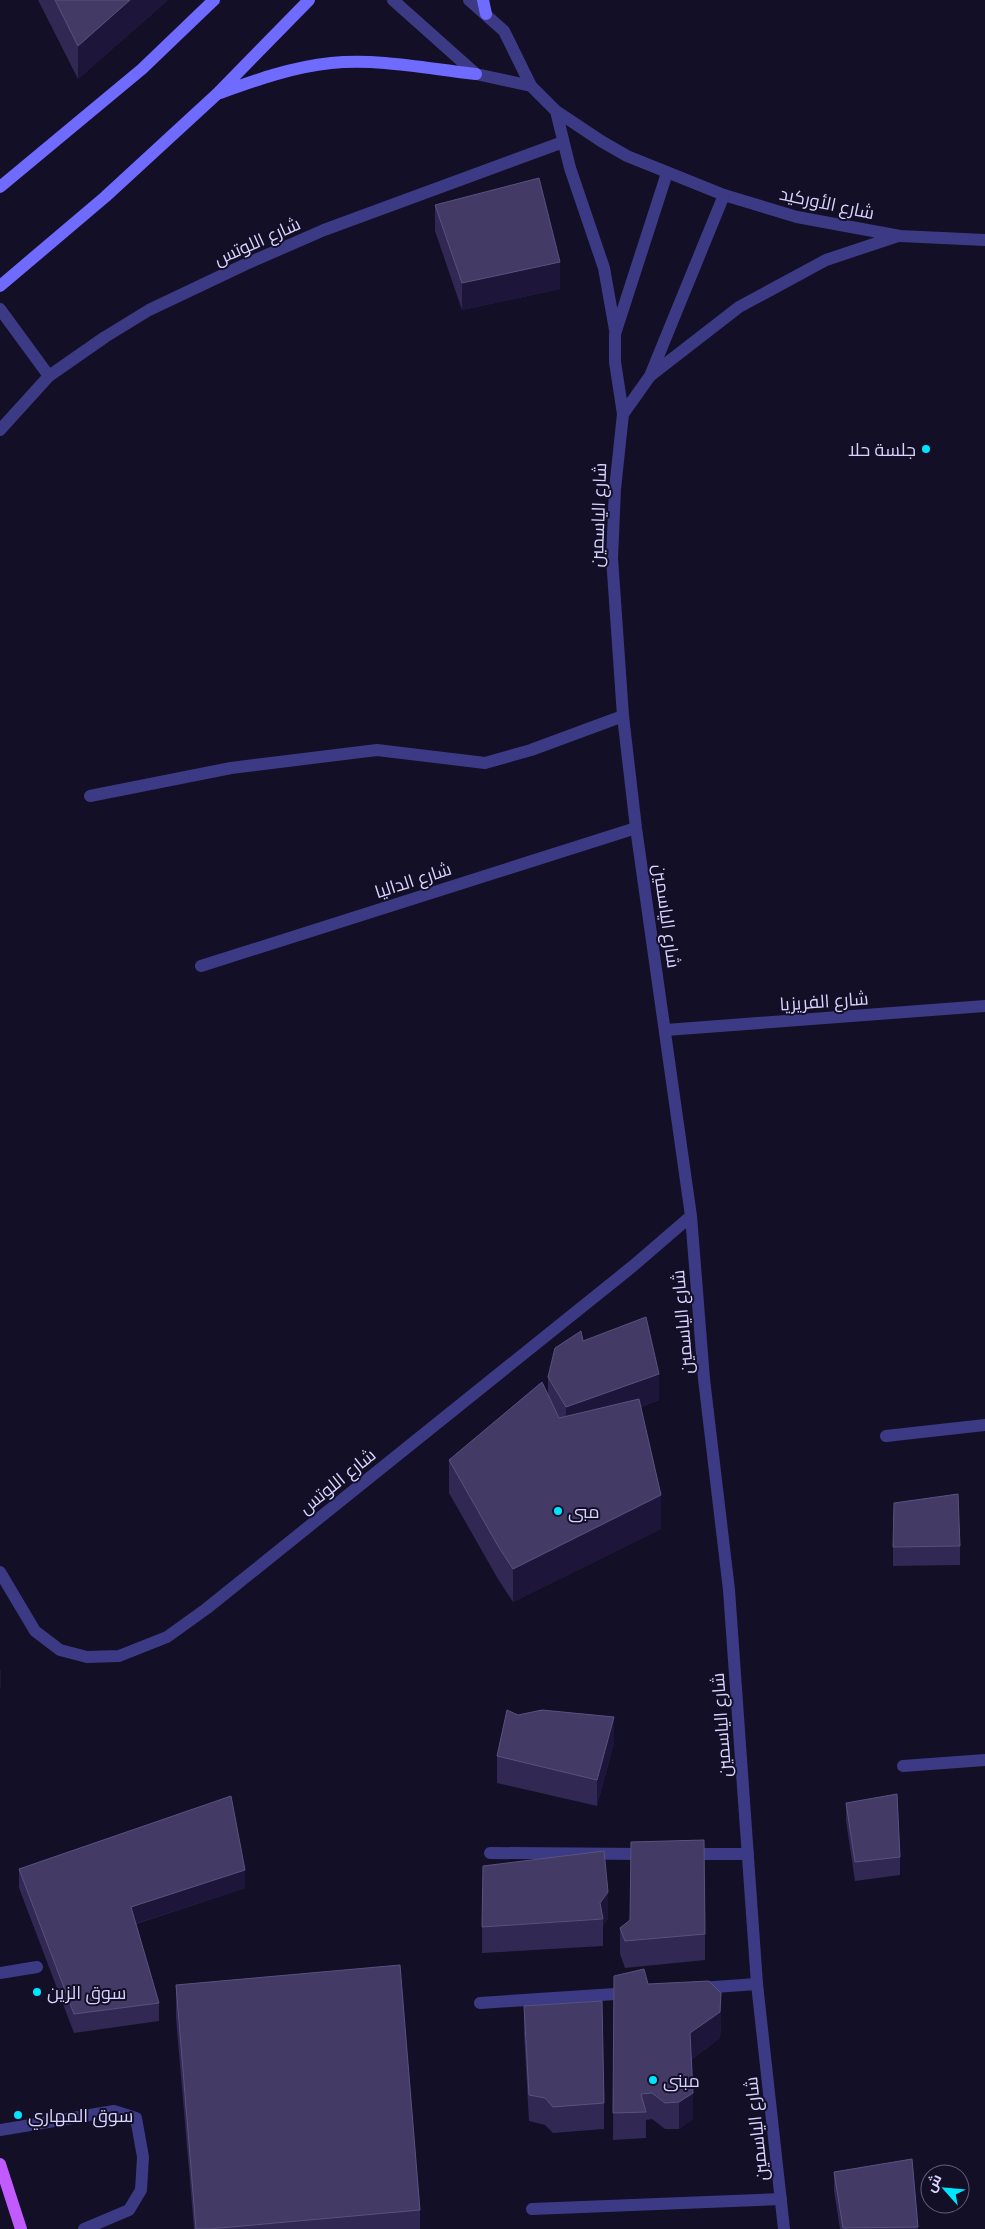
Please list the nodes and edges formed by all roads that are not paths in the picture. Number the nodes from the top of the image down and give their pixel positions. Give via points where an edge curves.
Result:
1 (214, 0) edge
2 (309, 0) edge
3 (393, 0) edge
4 (468, 0) edge
5 (483, 0) edge
6 (486, 14) junction
7 (476, 74) junction
8 (531, 86) junction
9 (217, 94) junction
10 (556, 111) junction
11 (563, 142) junction
12 (667, 173) junction
13 (0, 187) edge
14 (724, 195) junction
15 (900, 236) junction
16 (985, 240) edge
17 (0, 286) edge
18 (0, 309) edge
19 (615, 334) junction
20 (49, 376) junction
21 (650, 376) junction
22 (623, 414) junction
23 (0, 430) edge
24 (623, 716) junction
25 (90, 796) dead end
26 (636, 828) junction
27 (201, 966) dead end
28 (985, 1006) edge
29 (666, 1030) junction
30 (691, 1216) junction
31 (985, 1425) edge
32 (886, 1436) dead end
33 (0, 1572) edge
34 (985, 1760) edge
35 (903, 1766) dead end
36 (490, 1854) dead end
37 (658, 1854) edge
38 (678, 1854) edge
39 (748, 1854) junction
40 (37, 1967) dead end
41 (0, 1973) edge
42 (757, 1984) junction
43 (688, 1989) edge
44 (638, 1992) edge
45 (480, 2002) dead end
46 (0, 2130) edge
47 (0, 2164) edge
48 (782, 2199) junction
49 (532, 2209) dead end
50 (21, 2229) edge
51 (84, 2229) edge
52 (784, 2229) edge

1 - 13 main road via 142,69
2 - 9 main road
3 - 7 street
4 - 6 street
5 - 6 main road
6 - 8 street via 504,32
7 - 8 street
7 - 9 main road via 374,62 331,63 272,74
8 - 10 street, شارع الأوركيد
9 - 17 main road via 105,197
10 - 11 street
10 - 12 street, شارع الأوركيد via 601,142
11 - 19 street via 604,268
11 - 20 street, شارع اللوتس via 324,230 246,264 148,310
12 - 14 street, شارع الأوركيد
12 - 19 street
14 - 15 street, شارع الأوركيد via 796,217
14 - 21 street
15 - 16 street, شارع الأوركيد
15 - 21 street via 826,260 739,307
18 - 20 street
19 - 22 street via 615,362
20 - 23 street, شارع اللوتس
21 - 22 street
22 - 24 street, شارع الياسمين via 612,558
24 - 25 street via 485,763 376,750 230,768
24 - 26 street, شارع الياسمين
26 - 27 street, شارع الداليا
26 - 29 street, شارع الياسمين
28 - 29 street, شارع الفريزيا
29 - 30 street, شارع الياسمين
30 - 33 street, شارع اللوتس via 610,1285 167,1637 119,1656 87,1657 60,1650 35,1631
30 - 39 street, شارع الياسمين via 704,1379 730,1590
31 - 32 street
34 - 35 street
36 - 37 street
38 - 39 street
39 - 42 street, شارع الياسمين
40 - 41 street
42 - 43 street
42 - 48 street, شارع الياسمين
44 - 45 street
46 - 51 street via 114,2111 136,2118 143,2158 141,2190 129,2210
47 - 50 main road
48 - 49 street
48 - 52 street, شارع الياسمين

